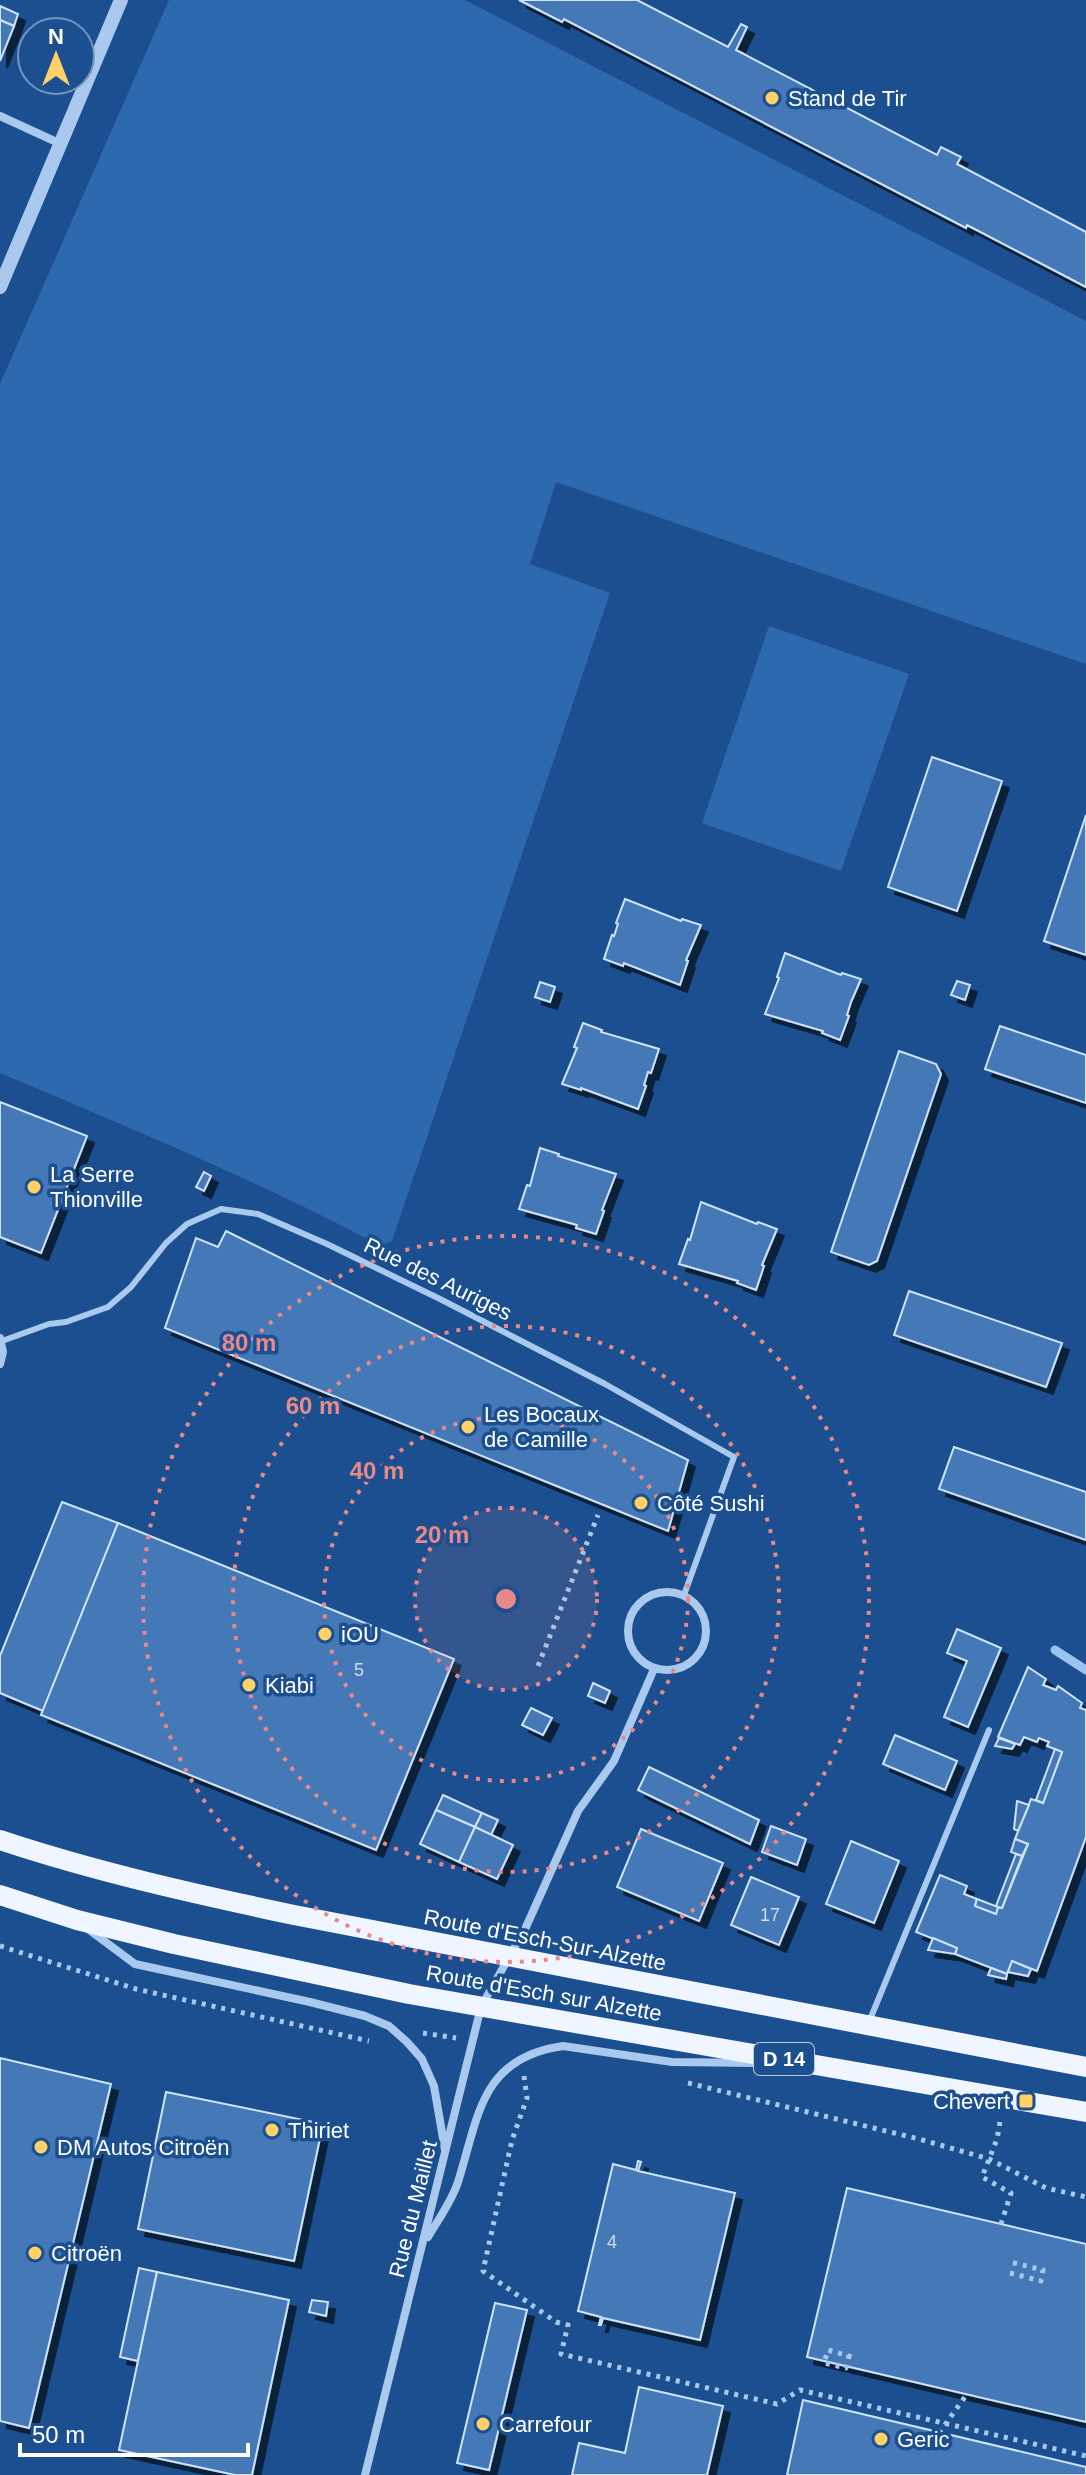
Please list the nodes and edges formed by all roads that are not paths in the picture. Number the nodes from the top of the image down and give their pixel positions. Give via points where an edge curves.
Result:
1 (121, 0) edge
2 (0, 116) edge
3 (62, 144) junction
4 (0, 287) edge
5 (1, 1339) edge
6 (0, 1364) edge
7 (684, 1595) junction
8 (654, 1669) junction
9 (989, 1730) dead end
10 (0, 1840) edge
11 (0, 1895) edge
12 (77, 1920) junction
13 (509, 1957) junction
14 (481, 2007) junction
15 (867, 2025) junction
16 (813, 2064) junction
17 (1086, 2067) edge
18 (1086, 2112) edge
19 (445, 2155) junction
20 (422, 2248) junction
21 (365, 2475) edge

1 - 3 street
2 - 3 street
3 - 4 street
5 - 6 street
5 - 7 lane, Rue des Auriges via 108,1307 187,1224 221,1209 258,1214 605,1384 734,1457
7 - 8 street via 703,1613 707,1626 701,1652 680,1669
7 - 8 street via 671,1591 645,1598 630,1619 630,1645
8 - 13 street via 614,1761 578,1811
9 - 15 lane
10 - 13 main road, Route d'Esch-Sur-Alzette / D 14 via 221,1899
11 - 12 main road, Route d'Esch sur Alzette / D 14
12 - 14 main road, Route d'Esch sur Alzette / D 14
12 - 19 street via 135,1964 310,2002 389,2026 422,2059 434,2086
13 - 14 street, Rue du Maillet
13 - 15 main road, Route d'Esch-Sur-Alzette / D 14
14 - 16 main road, Route d'Esch sur Alzette / D 14
14 - 19 street, Rue du Maillet
15 - 17 main road, Route d'Esch-Sur-Alzette / D 14
16 - 18 main road, Route d'Esch sur Alzette / D 14
16 - 20 street via 672,2062 563,2046 522,2057 482,2101 457,2186
19 - 20 street, Rue du Maillet
20 - 21 street, Rue du Maillet

